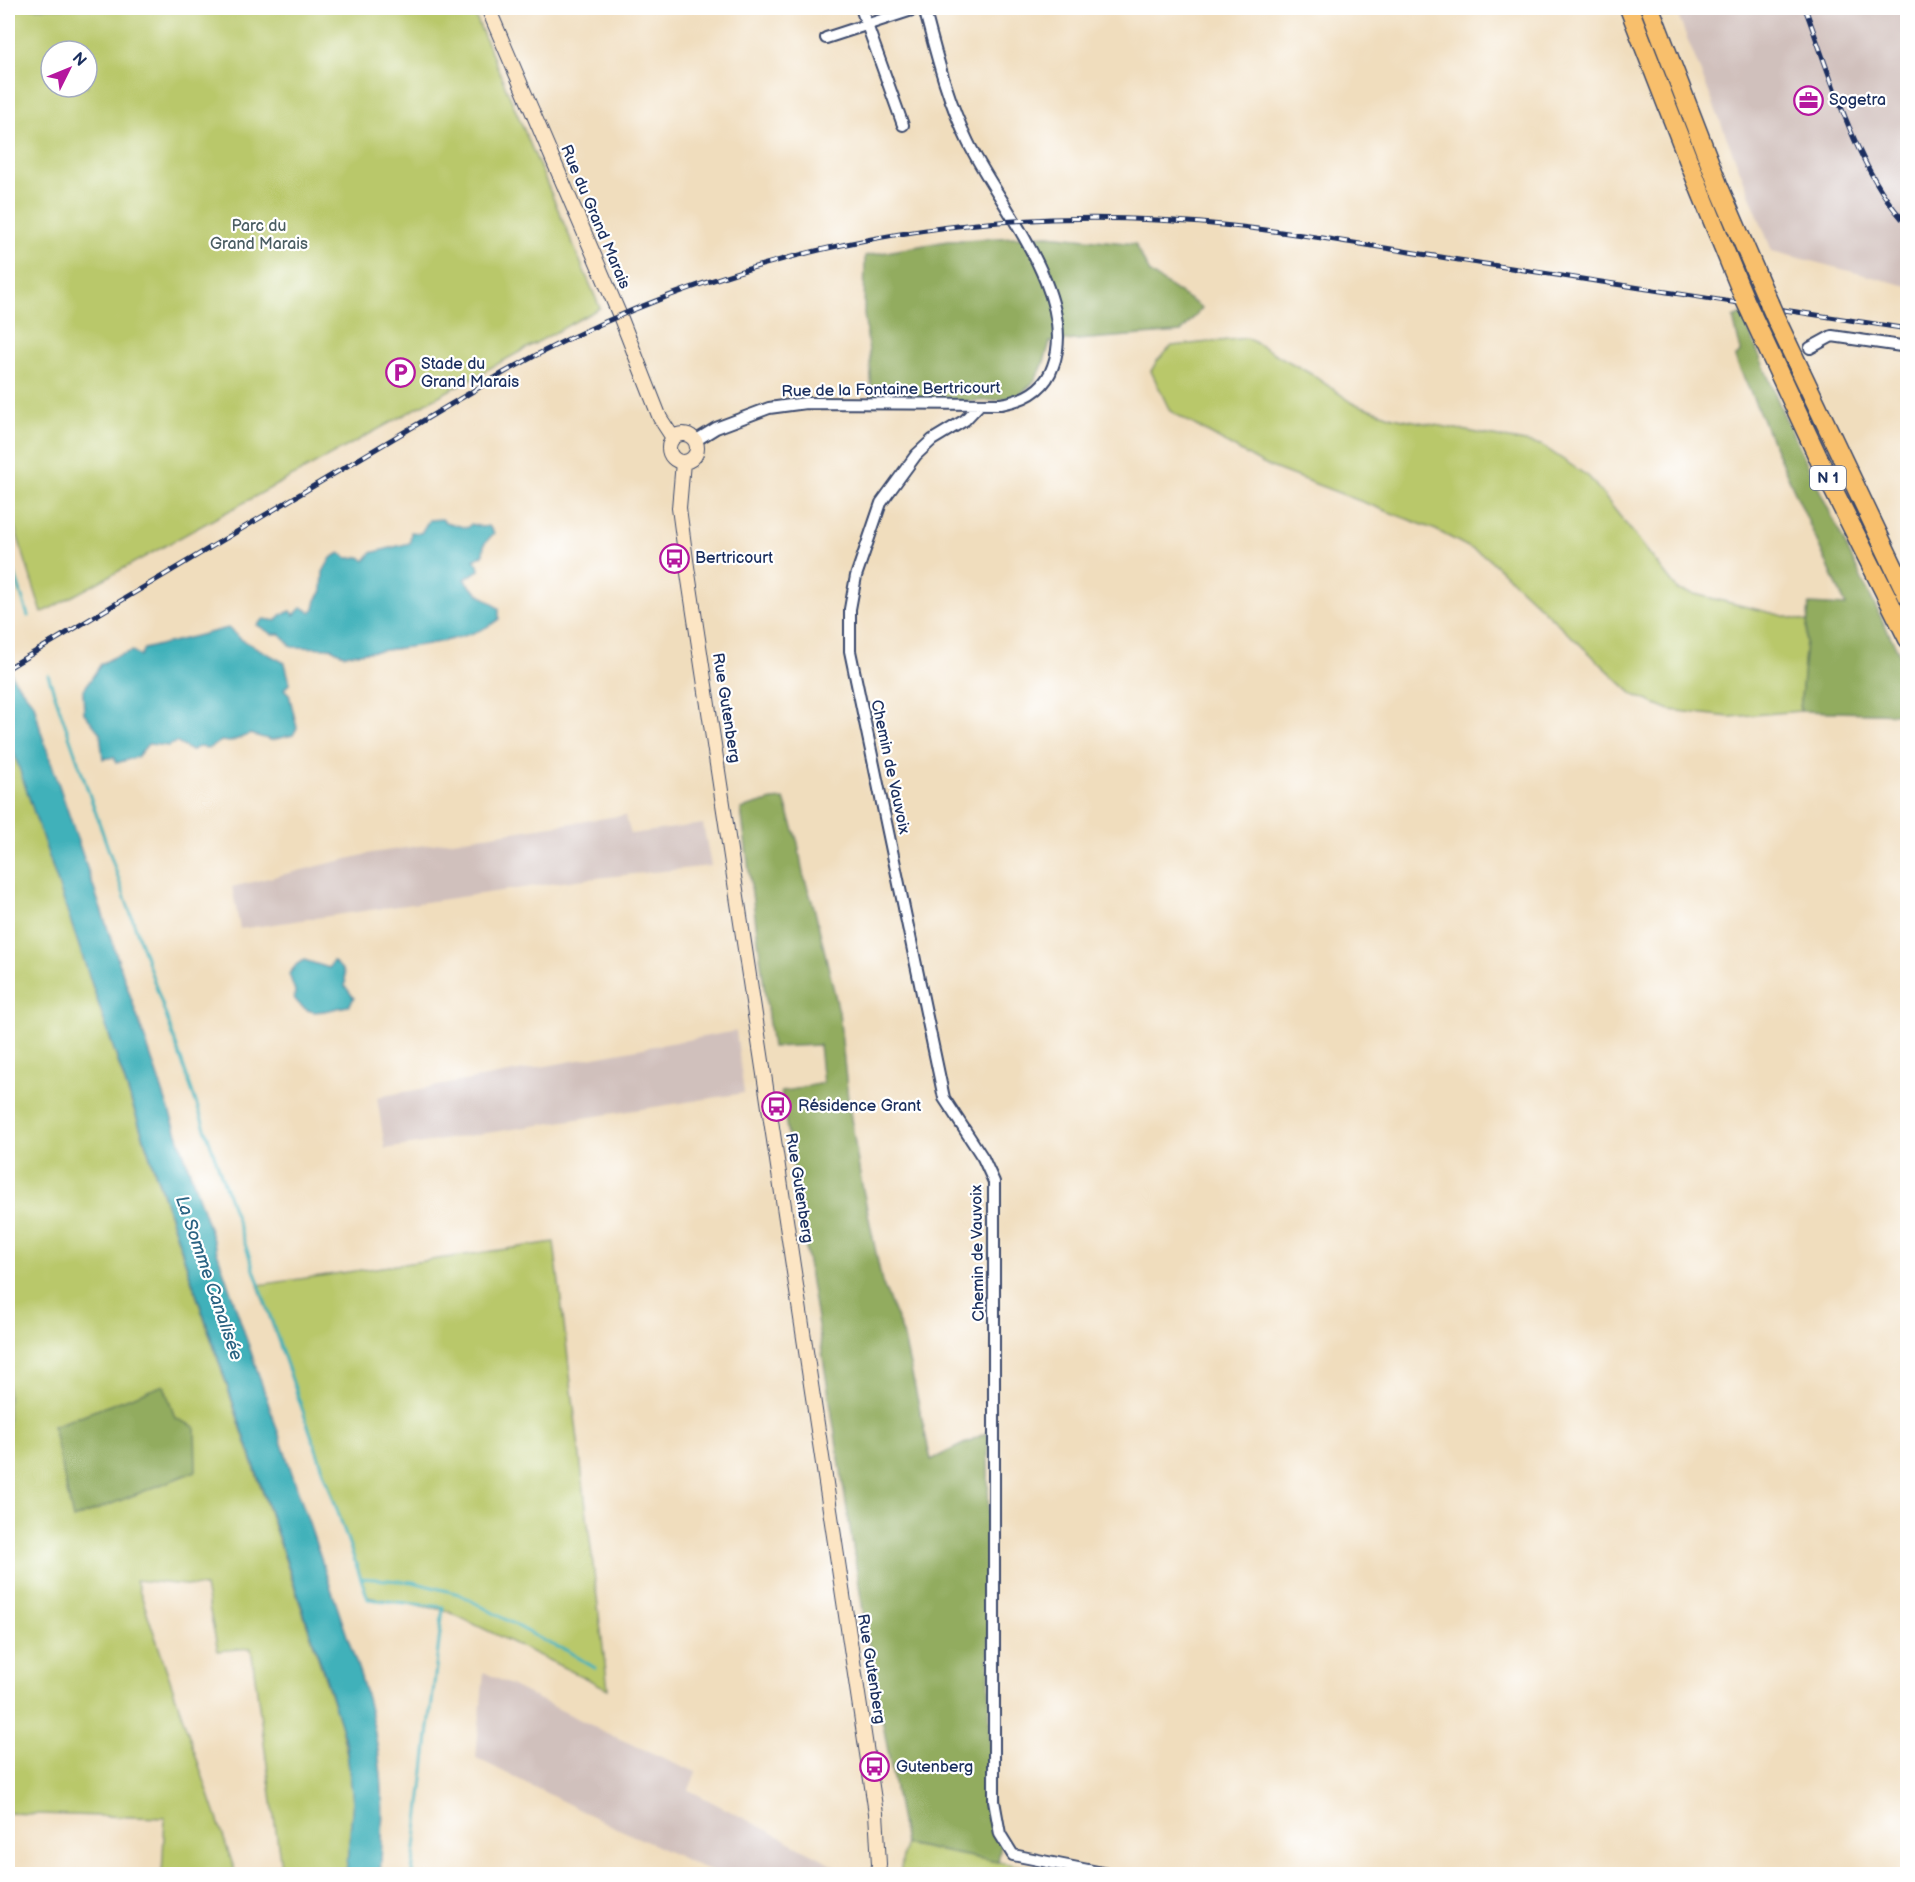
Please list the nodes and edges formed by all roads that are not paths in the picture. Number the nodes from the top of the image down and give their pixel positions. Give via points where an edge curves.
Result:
1 (488, 8) edge
2 (861, 8) edge
3 (918, 8) edge
4 (924, 8) edge
5 (1629, 8) edge
6 (1650, 8) edge
7 (866, 24) junction
8 (826, 38) dead end
9 (903, 125) dead end
10 (1908, 346) edge
11 (1810, 348) dead end
12 (980, 404) junction
13 (673, 438) junction
14 (695, 441) junction
15 (683, 462) junction
16 (1908, 597) edge
17 (1908, 639) edge
18 (878, 1875) edge
19 (1108, 1875) edge

1 - 13 street, Rue du Grand Marais via 660,418
2 - 7 street
3 - 7 street
4 - 12 street, Rue de la Fontaine Bertricourt via 959,123 1046,281 1055,315 1058,345 1051,372 1043,384 1015,402
5 - 17 highway, N 1 via 1748,308
6 - 16 highway, N 1 via 1772,311
7 - 8 street
7 - 9 street
10 - 11 street via 1832,336
12 - 14 street, Rue de la Fontaine Bertricourt via 806,404 769,408 716,428
12 - 19 street, Chemin de Vauvoix via 965,420 916,455 881,503 856,576 850,609 850,651 944,1098 994,1182 994,1801 1000,1834 1013,1855
13 - 14 street via 685,434
13 - 15 street via 669,451 674,459
14 - 15 street via 695,455
15 - 18 street, Rue Gutenberg via 679,508 876,1813

